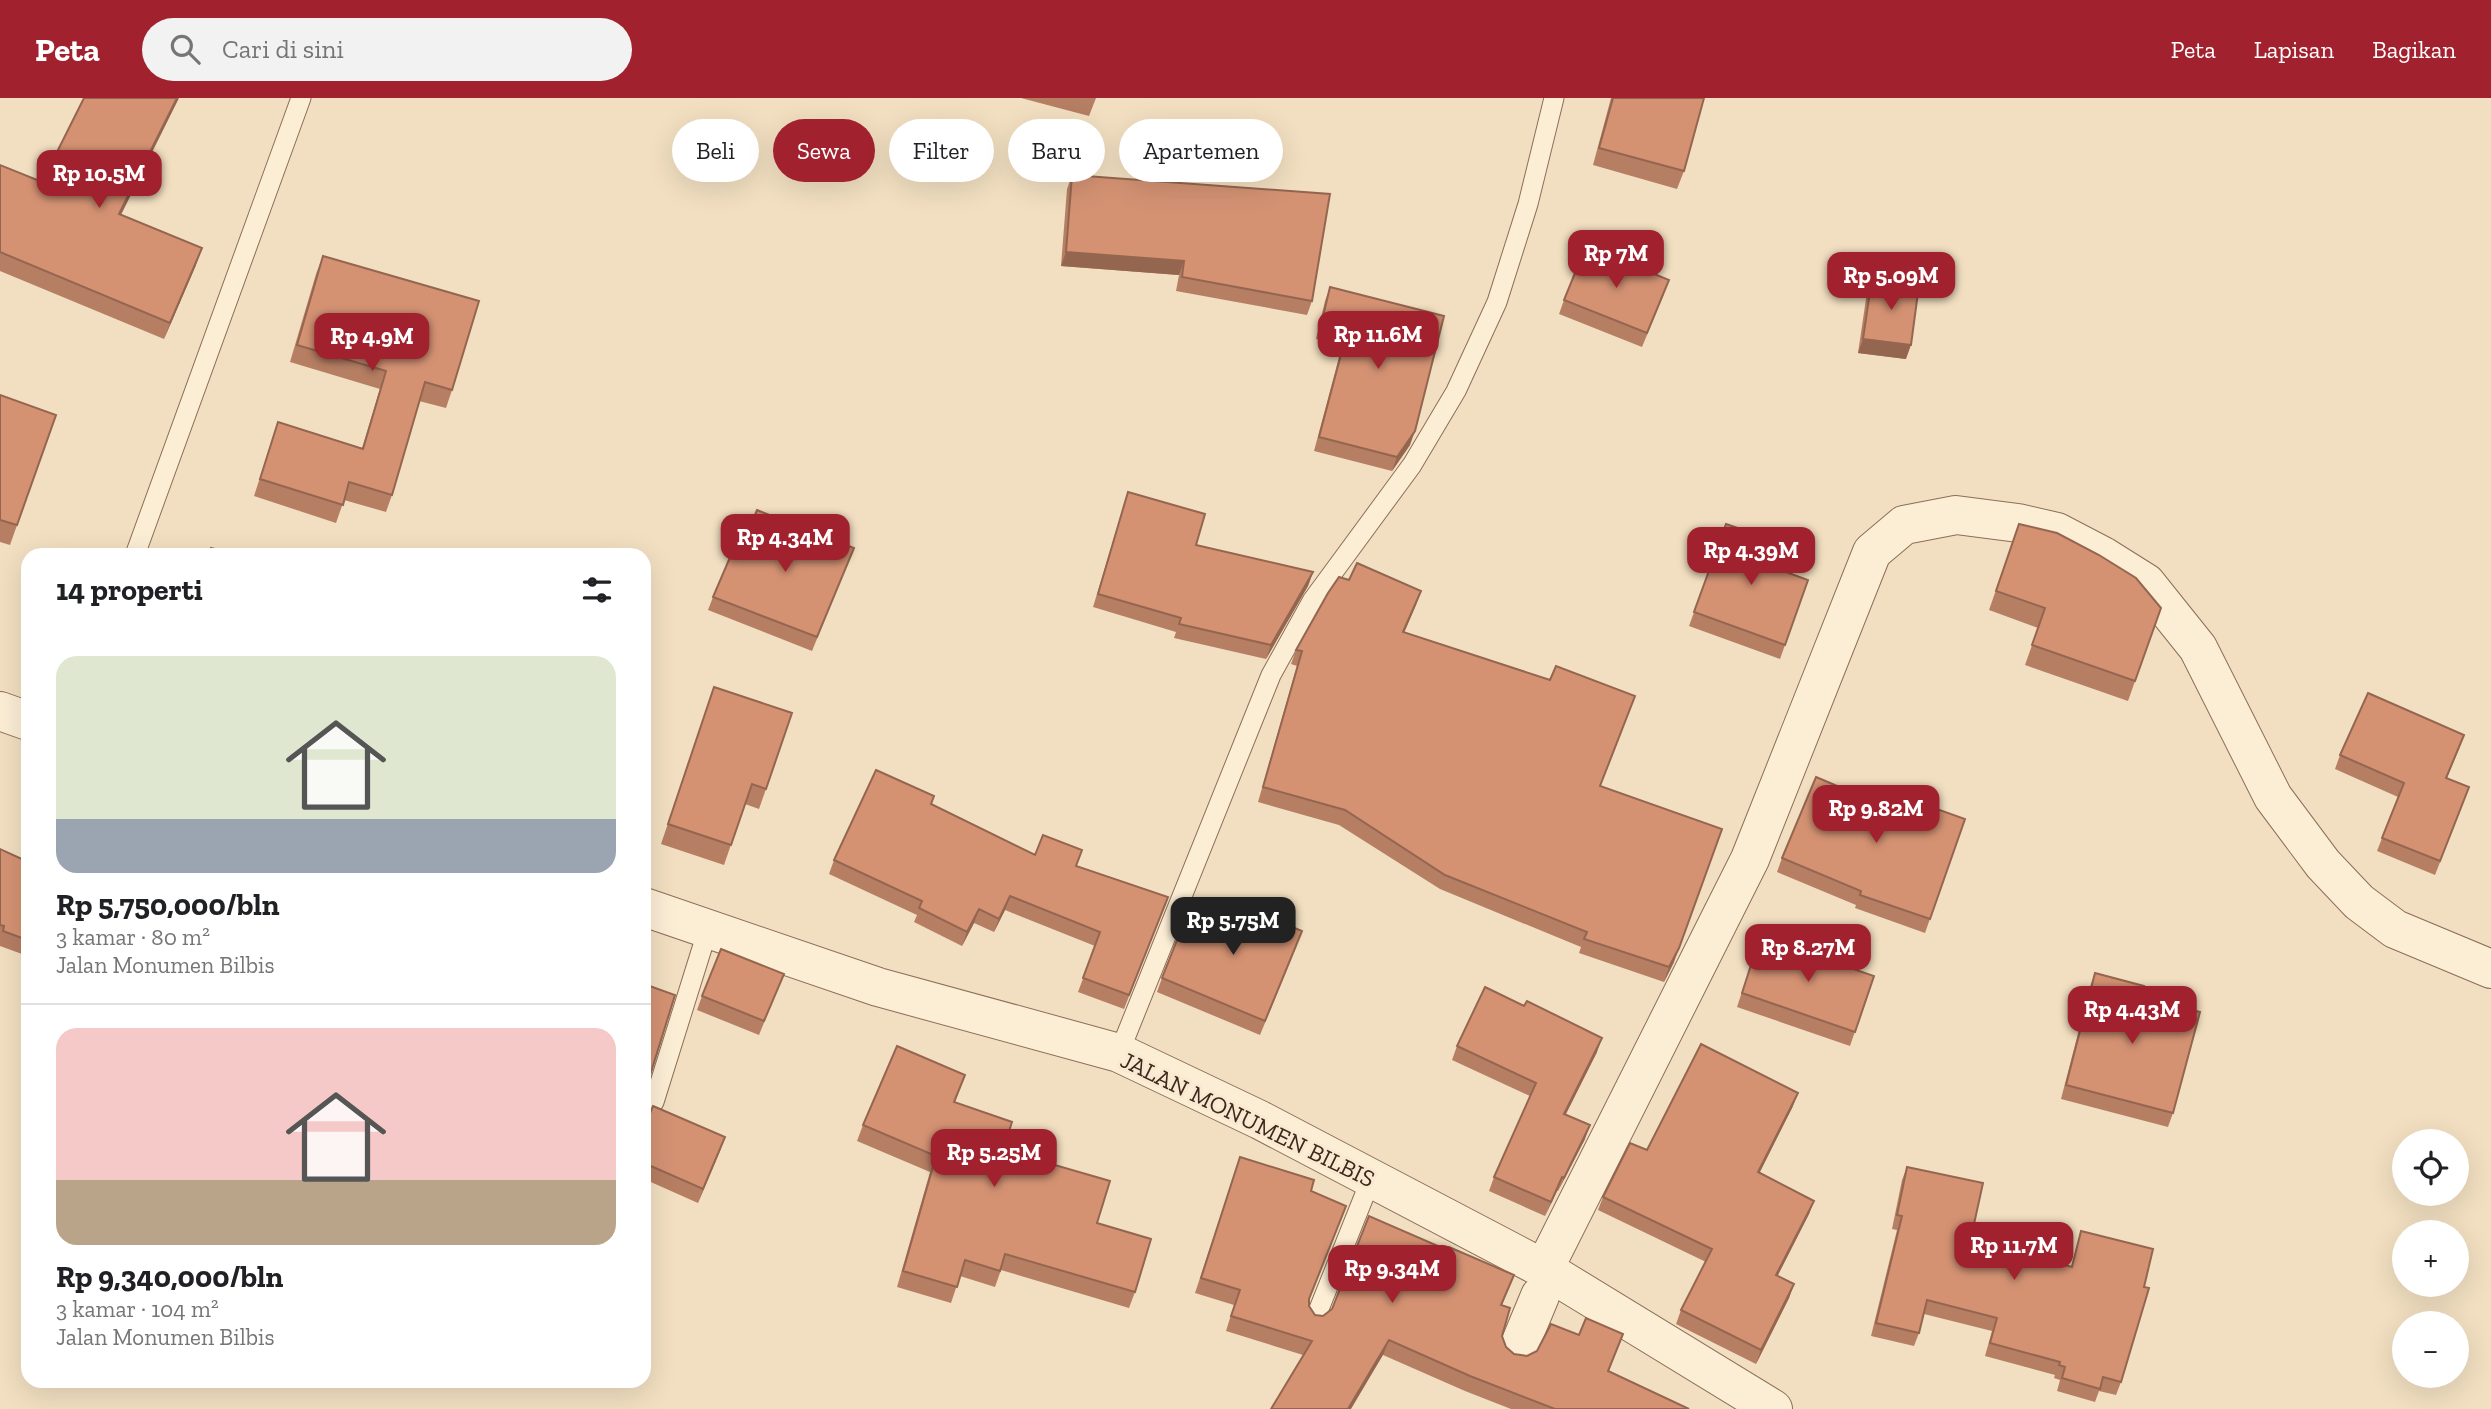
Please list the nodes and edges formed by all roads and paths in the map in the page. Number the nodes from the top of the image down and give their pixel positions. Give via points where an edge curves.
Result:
1 (301, 98) edge
2 (1554, 98) edge
3 (138, 548) edge
4 (0, 710) edge
5 (21, 718) edge
6 (651, 909) edge
7 (708, 929) junction
8 (2491, 969) edge
9 (1119, 1053) junction
10 (654, 1102) dead end
11 (1366, 1190) junction
12 (1542, 1282) junction
13 (1315, 1319) edge
14 (1628, 1345) dead end
15 (1518, 1349) dead end
16 (1773, 1409) edge

1 - 3 lane
2 - 9 lane via 1497,302 1456,391 1412,465 1312,601 1271,676
4 - 5 street
6 - 7 street, JALAN MONUMEN BILBIS
7 - 9 street, JALAN MONUMEN BILBIS via 878,987
7 - 10 lane
8 - 12 street via 2395,929 2359,902 2323,864 2273,797 2198,648 2146,583 2057,532 1956,515 1904,525 1872,552 1750,859
9 - 11 street, JALAN MONUMEN BILBIS via 1260,1119
11 - 12 street, JALAN MONUMEN BILBIS
11 - 13 lane
12 - 14 street
12 - 15 street
12 - 16 street, JALAN MONUMEN BILBIS

